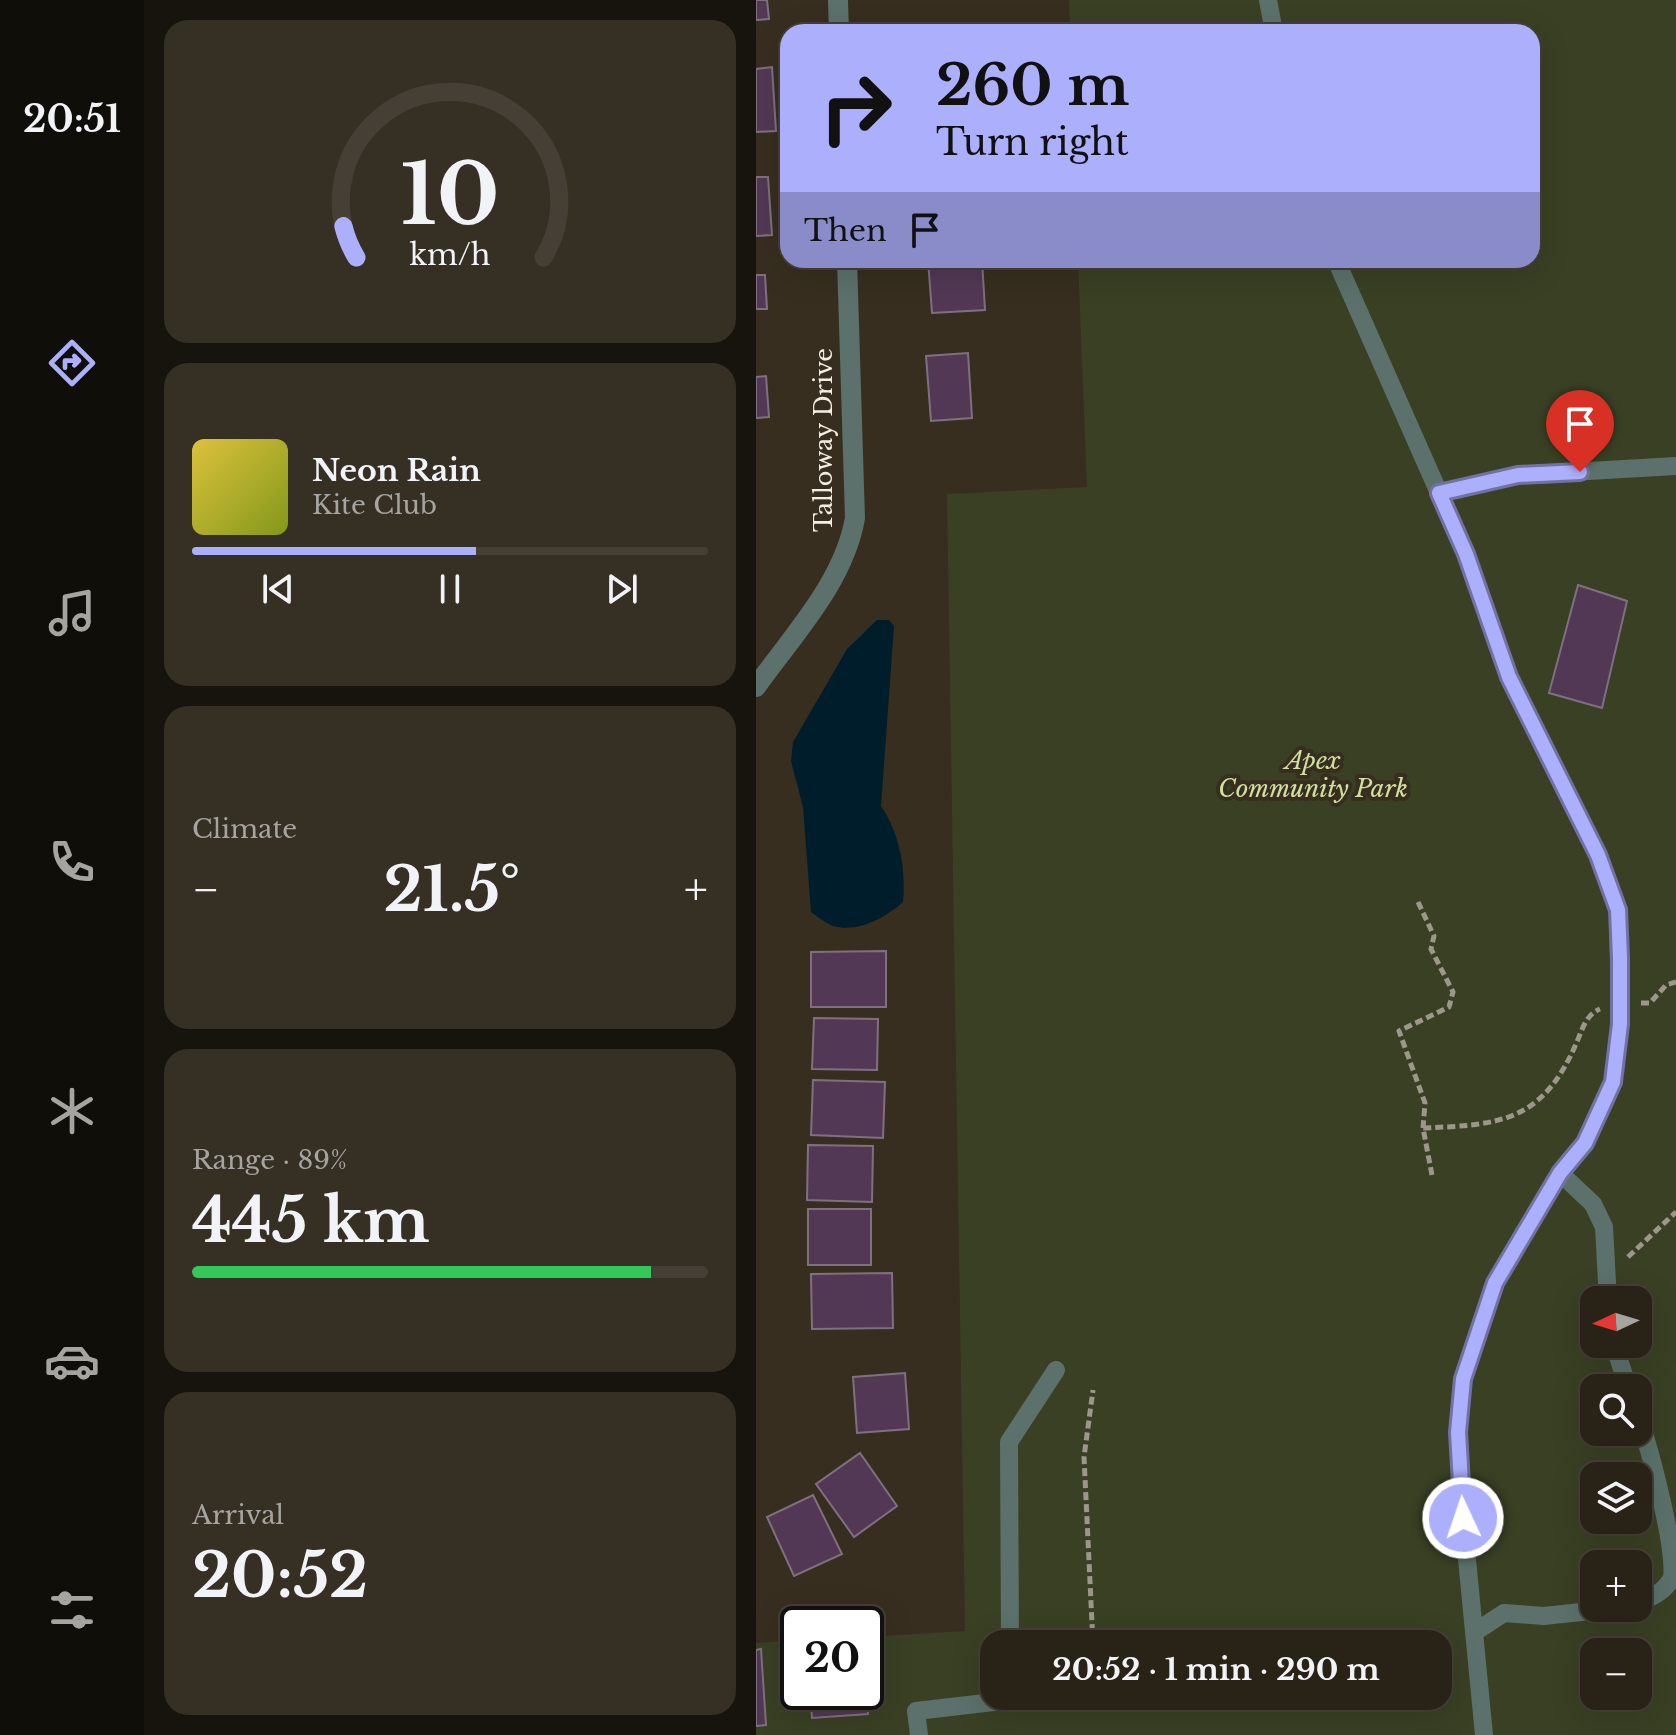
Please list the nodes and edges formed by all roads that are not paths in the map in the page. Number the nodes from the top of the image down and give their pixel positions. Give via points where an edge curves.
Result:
1 (838, 0) edge
2 (1268, 0) edge
3 (839, 24) edge
4 (1272, 24) edge
5 (847, 268) edge
6 (1340, 268) edge
7 (1676, 466) edge
8 (1439, 493) junction
9 (756, 687) edge
10 (1560, 1173) junction
11 (1608, 1286) edge
12 (1056, 1370) dead end
13 (1648, 1446) edge
14 (1652, 1598) edge
15 (1580, 1612) edge
16 (1010, 1630) edge
17 (1475, 1632) junction
18 (980, 1704) edge
19 (919, 1735) edge
20 (1484, 1735) edge

1 - 3 street
2 - 4 lane
5 - 9 street, Talloway Drive via 855,518 851,546 839,571
6 - 8 lane
7 - 8 lane via 1518,475
8 - 10 lane via 1509,677 1598,855 1618,910 1620,1024 1613,1082 1585,1143
10 - 11 lane via 1593,1204 1604,1227
10 - 17 lane via 1495,1283 1463,1379 1458,1432
12 - 16 lane via 1009,1442
13 - 14 lane via 1674,1540 1673,1576
15 - 17 lane via 1504,1613
17 - 20 lane
18 - 19 lane via 916,1711

